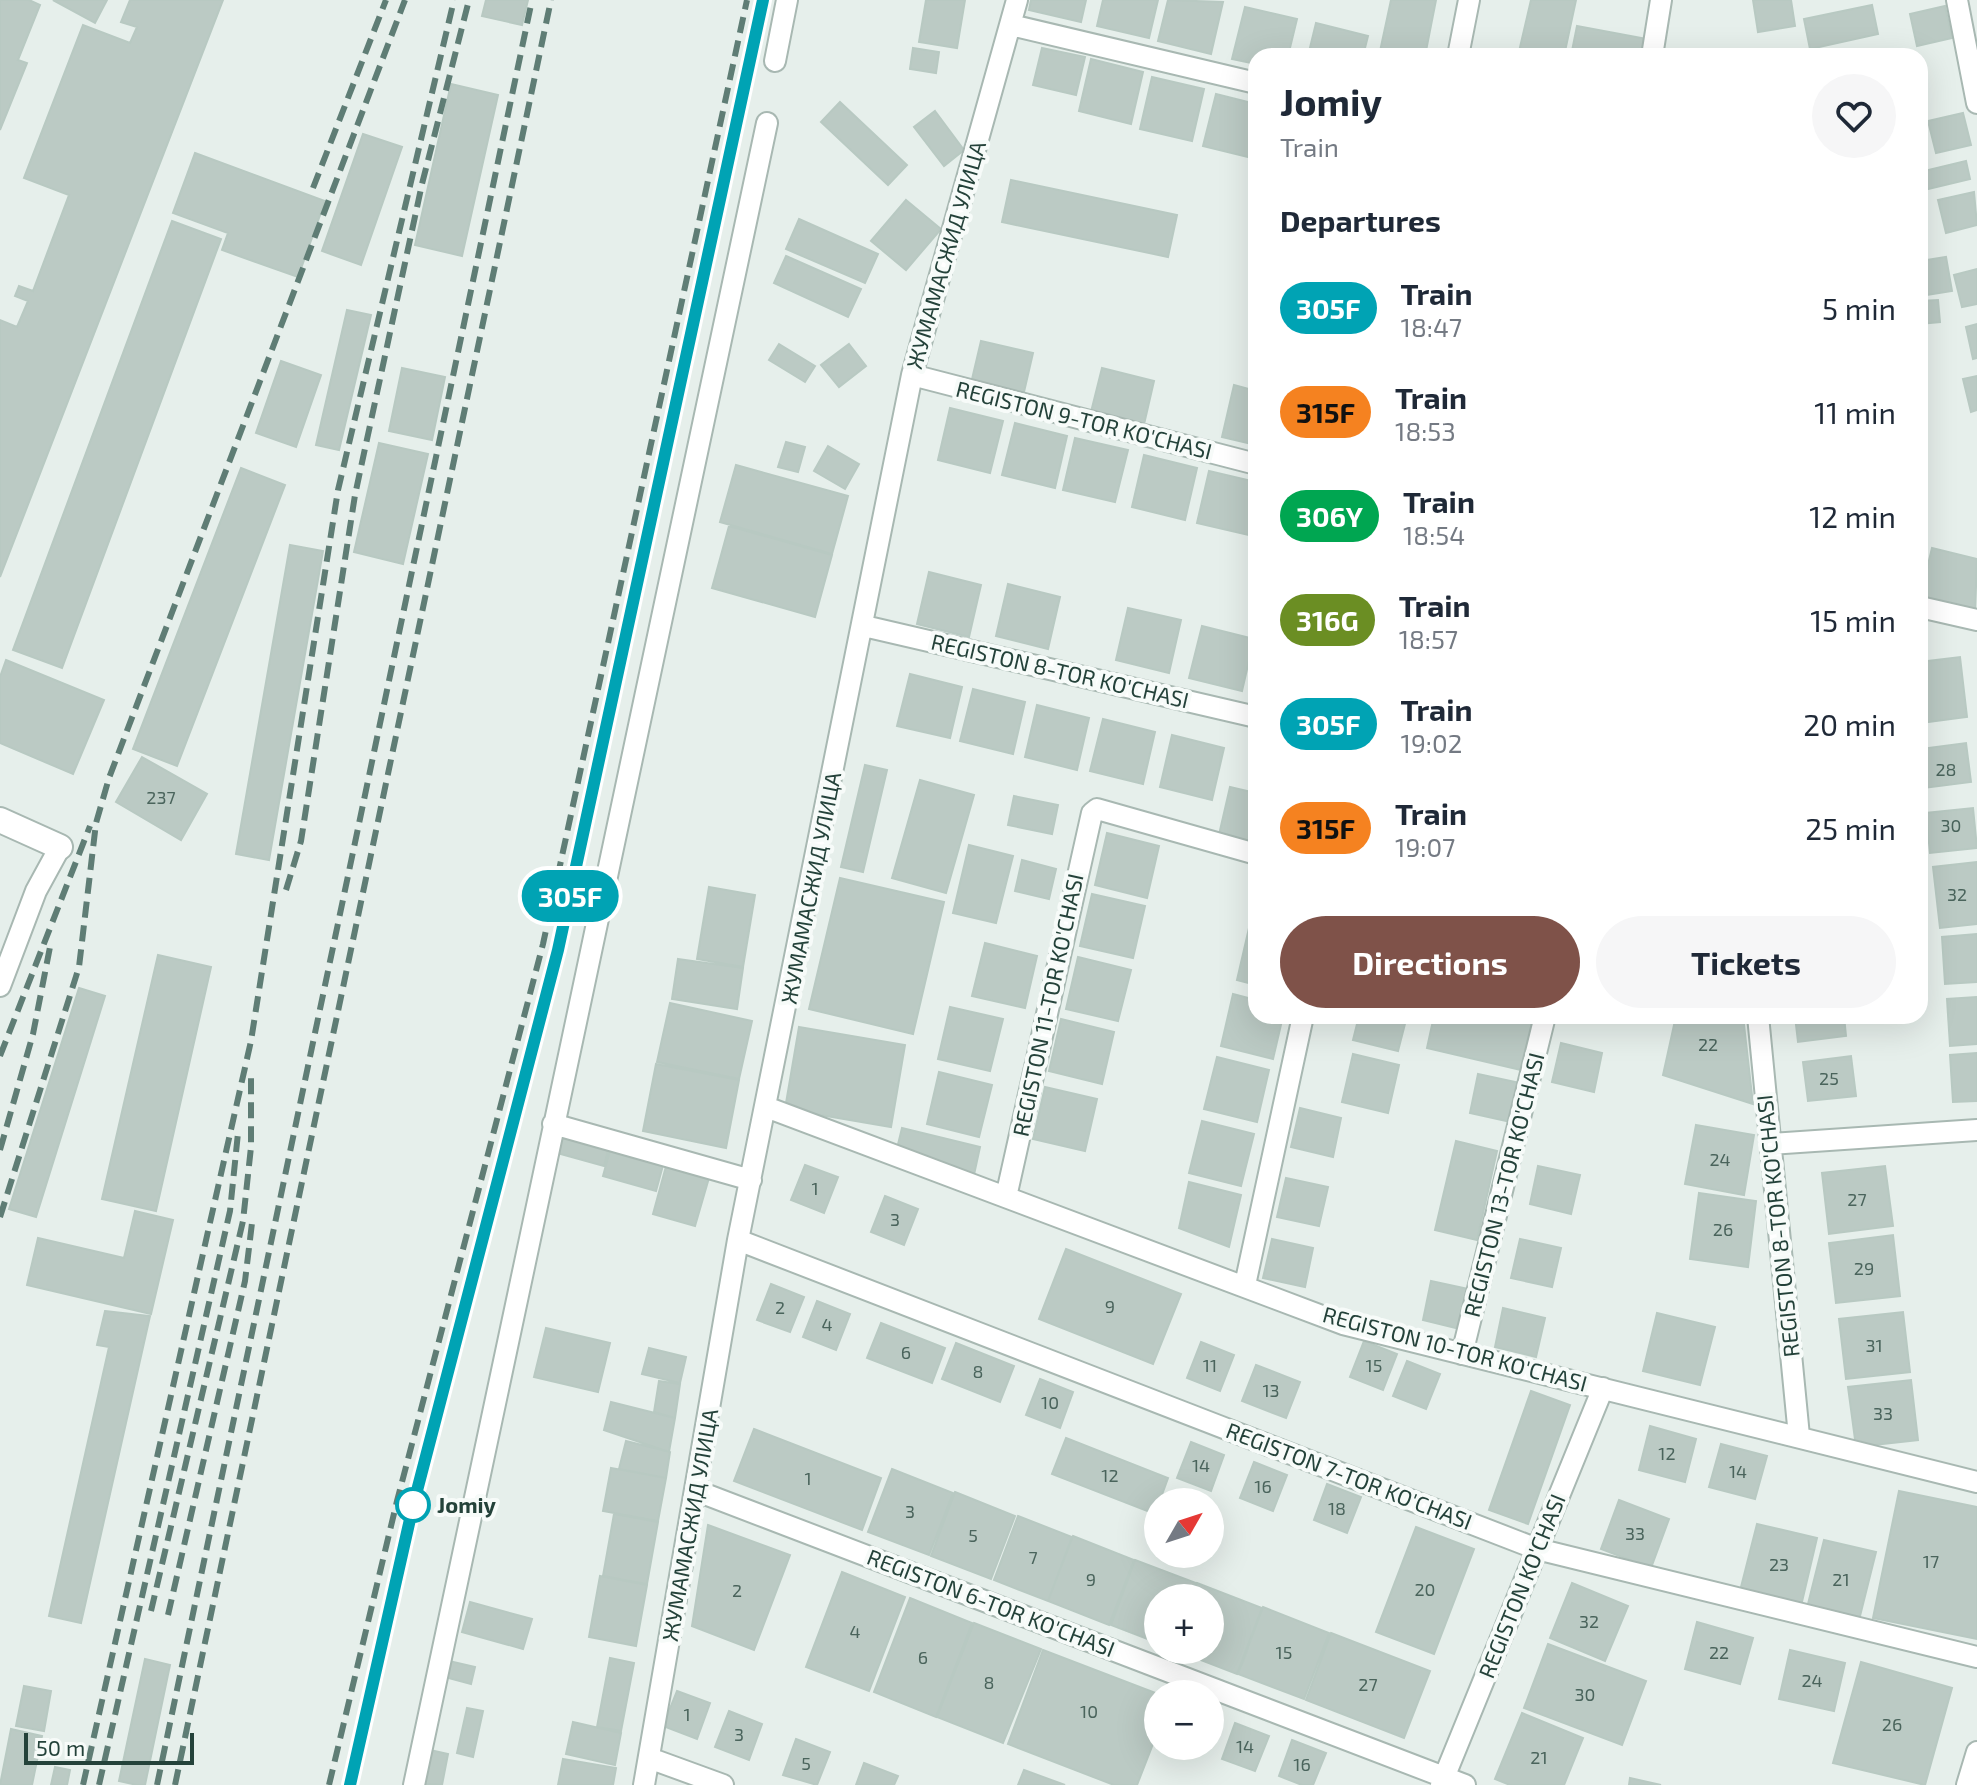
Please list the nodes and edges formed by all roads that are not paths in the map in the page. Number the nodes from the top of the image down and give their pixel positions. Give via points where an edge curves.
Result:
1 (787, 0) edge
2 (1017, 0) edge
3 (1469, 0) edge
4 (1661, 0) edge
5 (1957, 0) edge
6 (1011, 25) junction
7 (1460, 48) edge
8 (1653, 48) edge
9 (775, 61) dead end
10 (1248, 81) edge
11 (1977, 103) edge
12 (767, 123) dead end
13 (912, 375) junction
14 (1248, 462) edge
15 (1928, 609) edge
16 (1977, 620) edge
17 (864, 626) junction
18 (1248, 715) edge
19 (0, 820) edge
20 (60, 847) joint
21 (1248, 852) edge
22 (0, 986) edge
23 (1301, 1024) edge
24 (1543, 1024) edge
25 (1759, 1024) edge
26 (766, 1107) junction
27 (553, 1124) junction
28 (1977, 1130) edge
29 (1770, 1144) junction
30 (751, 1180) junction
31 (1006, 1197) junction
32 (738, 1240) junction
33 (1245, 1285) junction
34 (1462, 1354) junction
35 (1603, 1388) junction
36 (1799, 1436) junction
37 (1977, 1482) edge
38 (697, 1491) junction
39 (1537, 1549) junction
40 (1977, 1657) edge
41 (1977, 1752) edge
42 (649, 1758) junction
43 (1443, 1781) edge
44 (414, 1785) edge
45 (644, 1785) edge
46 (723, 1785) edge
47 (1465, 1785) edge
48 (1967, 1785) edge

1 - 9 street
2 - 6 street, ЖУМАМАСЖИД УЛИЦА
3 - 7 street
4 - 8 street
5 - 11 street
6 - 10 street
6 - 13 street, ЖУМАМАСЖИД УЛИЦА
12 - 27 street
13 - 14 street, REGISTON 9-TOR KO'CHASI
13 - 17 street, ЖУМАМАСЖИД УЛИЦА
15 - 16 street
17 - 18 street, REGISTON 8-TOR KO'CHASI
17 - 26 street, ЖУМАМАСЖИД УЛИЦА
19 - 20 street
20 - 22 street via 36,891
21 - 31 street, REGISTON 11-TOR KO'CHASI via 1097,809 1092,813
23 - 33 street
24 - 34 street, REGISTON 13-TOR KO'CHASI
25 - 29 street, REGISTON 8-TOR KO'CHASI
26 - 30 street, ЖУМАМАСЖИД УЛИЦА
26 - 31 street, REGISTON 10-TOR KO'CHASI
27 - 30 street
27 - 44 street
28 - 29 street
29 - 36 street, REGISTON 8-TOR KO'CHASI
30 - 32 street, ЖУМАМАСЖИД УЛИЦА
31 - 33 street, REGISTON 10-TOR KO'CHASI
32 - 38 street, ЖУМАМАСЖИД УЛИЦА
32 - 39 street, REGISTON 7-TOR KO'CHASI
33 - 34 street, REGISTON 10-TOR KO'CHASI via 1343,1324
34 - 35 street, REGISTON 10-TOR KO'CHASI
35 - 36 street, REGISTON 10-TOR KO'CHASI
35 - 39 street, REGISTON KO'CHASI
36 - 37 street, REGISTON 10-TOR KO'CHASI
38 - 42 street, ЖУМАМАСЖИД УЛИЦА
38 - 43 street, REGISTON 6-TOR KO'CHASI
39 - 40 street, REGISTON 7-TOR KO'CHASI
39 - 43 street, REGISTON KO'CHASI
41 - 48 street
42 - 45 street, ЖУМАМАСЖИД УЛИЦА
42 - 46 street
43 - 47 street, REGISTON 6-TOR KO'CHASI

